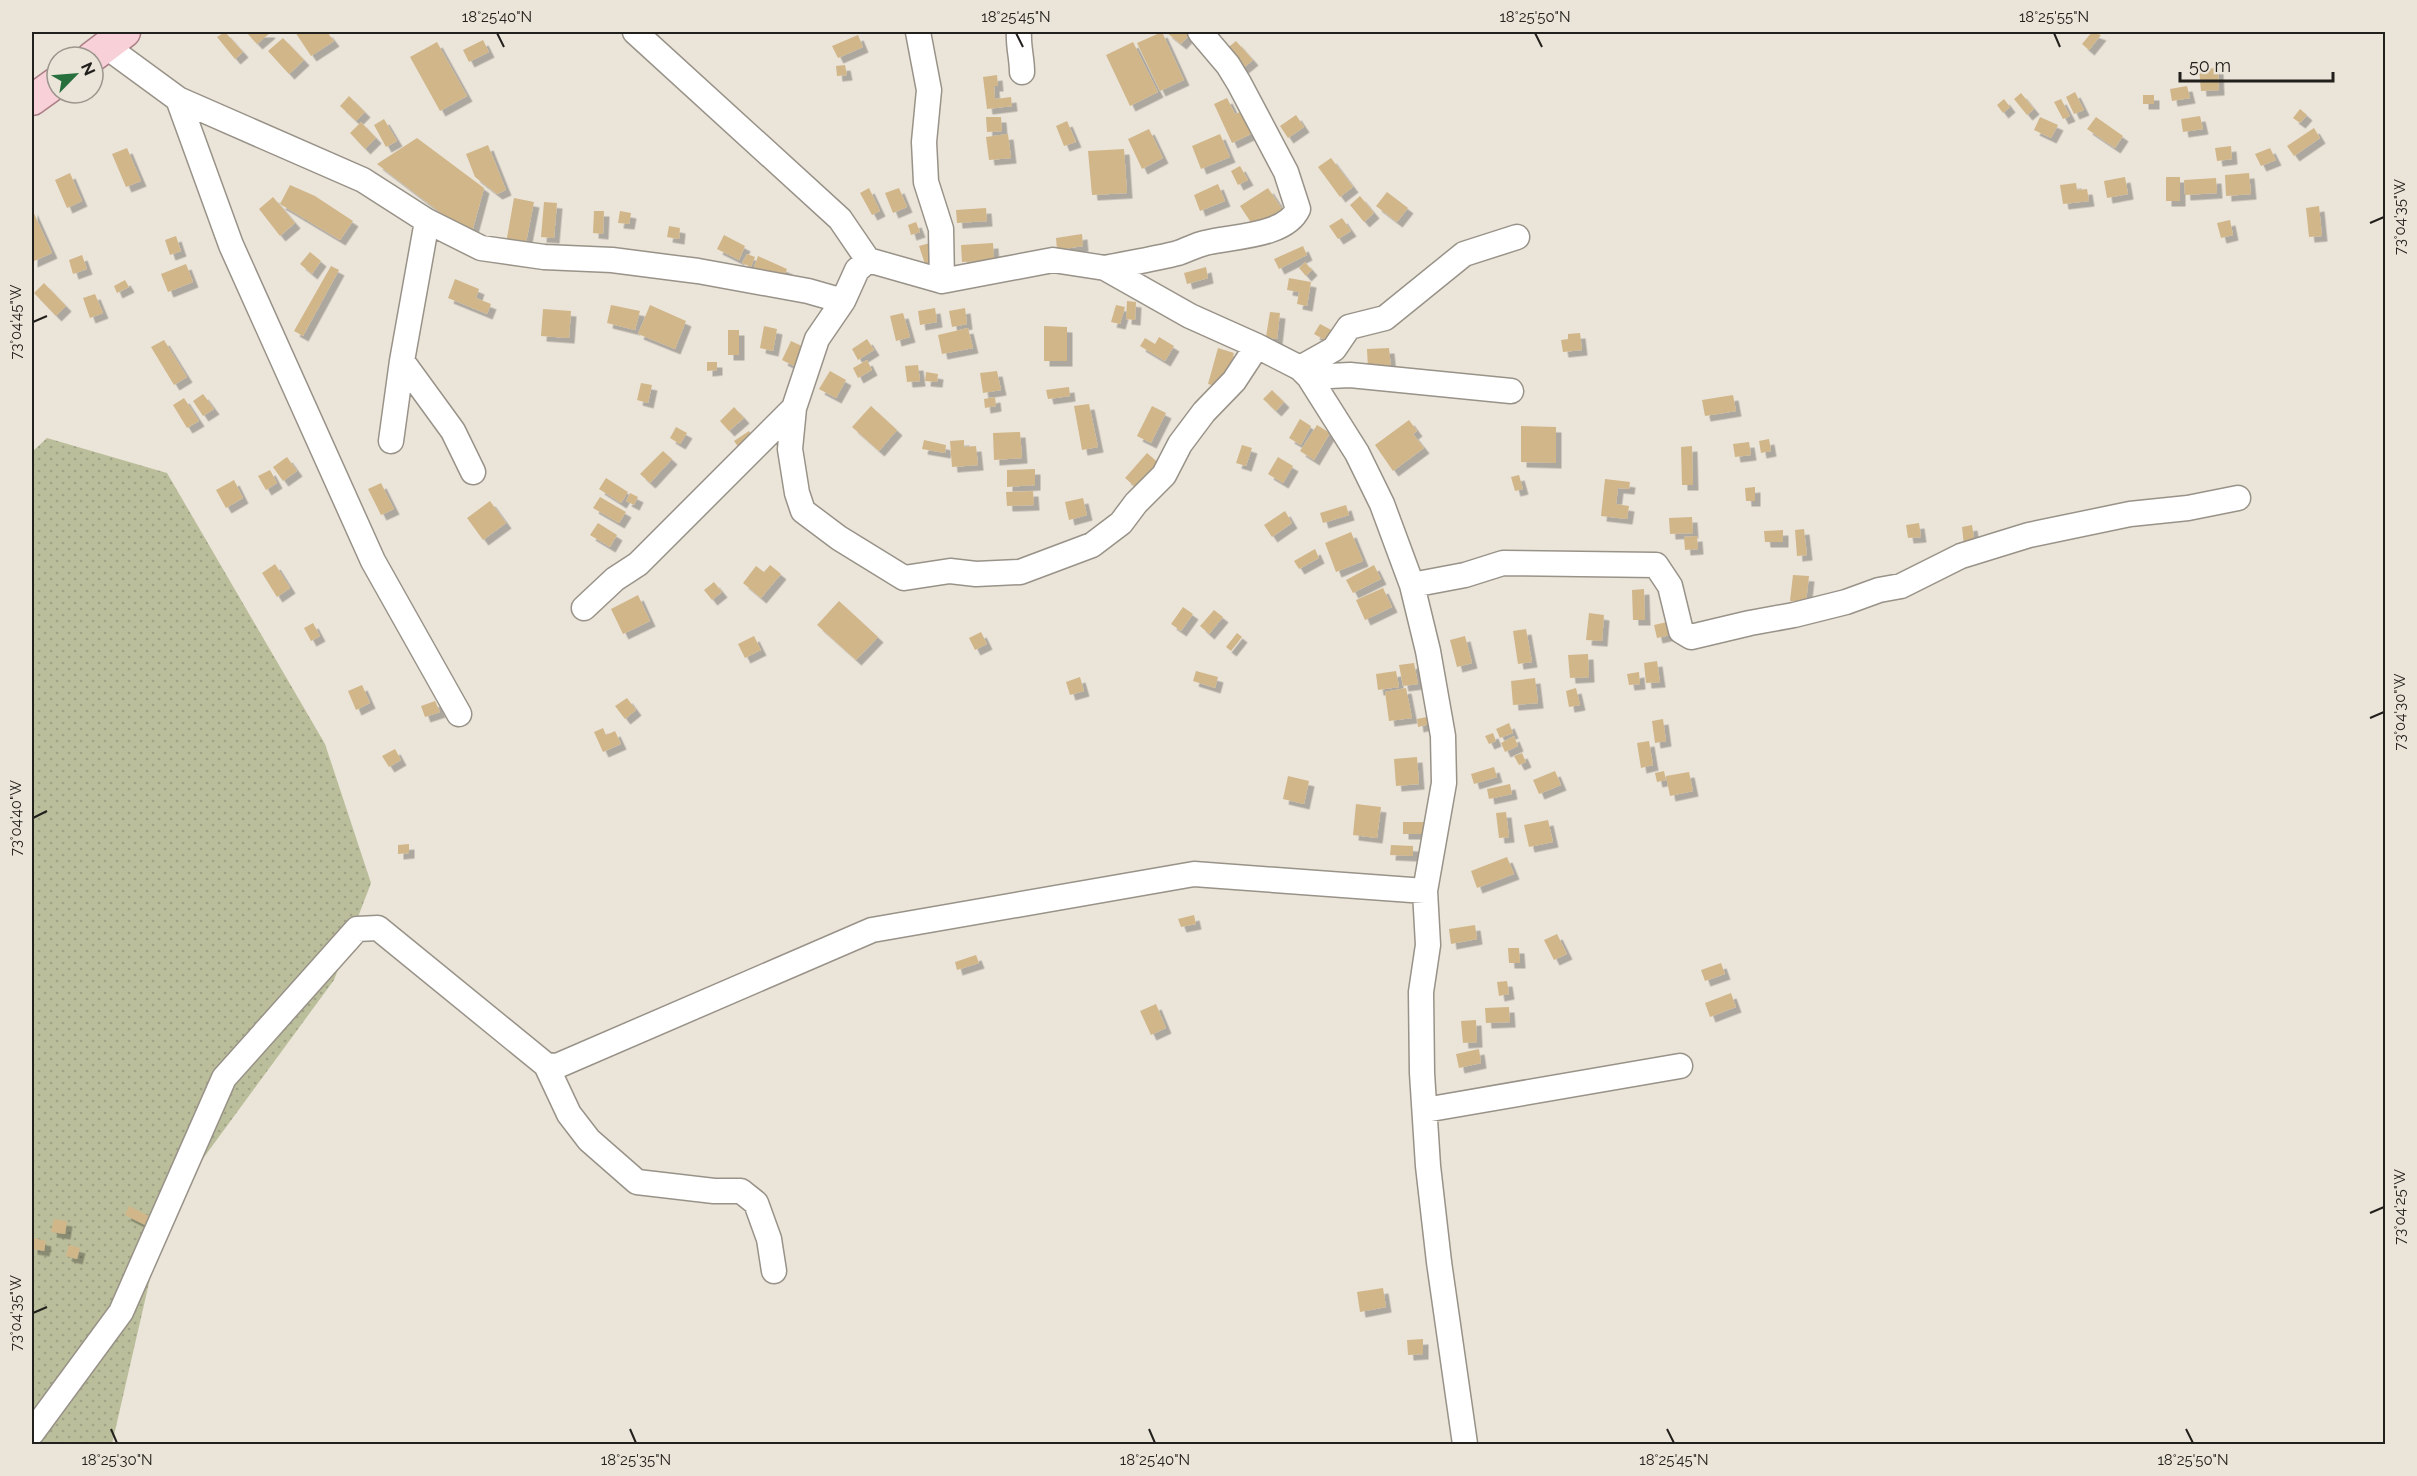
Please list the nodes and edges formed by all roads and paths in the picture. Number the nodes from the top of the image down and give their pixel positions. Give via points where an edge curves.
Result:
1 (635, 32) edge
2 (918, 32) edge
3 (1019, 32) edge
4 (1200, 32) edge
5 (108, 45) edge
6 (1022, 72) dead end
7 (45, 91) edge
8 (178, 99) junction
9 (32, 100) edge
10 (427, 221) junction
11 (1517, 237) dead end
12 (868, 260) junction
13 (1105, 268) junction
14 (942, 281) junction
15 (843, 301) junction
16 (1257, 346) junction
17 (402, 361) junction
18 (1304, 372) junction
19 (1511, 391) dead end
20 (794, 408) junction
21 (391, 441) dead end
22 (473, 472) dead end
23 (2238, 498) dead end
24 (1412, 585) junction
25 (584, 608) dead end
26 (459, 714) dead end
27 (1425, 891) junction
28 (546, 1065) junction
29 (1680, 1066) dead end
30 (1425, 1110) junction
31 (774, 1271) dead end
32 (32, 1433) edge
33 (1465, 1444) edge

1 - 12 street via 840,219
2 - 14 street via 928,90 926,182 941,229
3 - 6 street via 1017,46
4 - 13 street via 1239,83 1286,172 1298,208 1286,223 1268,230
5 - 8 street
7 - 9 main road
8 - 10 street via 363,180
8 - 26 street via 231,245 373,561
10 - 15 street via 481,248 698,271
10 - 17 street
11 - 18 street via 1464,254 1385,318 1349,327 1334,349
12 - 14 street
12 - 15 street via 857,270
13 - 14 street via 1053,260
13 - 16 street via 1190,316
15 - 20 street via 817,339
16 - 18 street
16 - 20 street via 1234,381 1180,444 1164,475 1121,523 1092,545 1020,572 950,571 904,578 839,538 803,511 790,449
17 - 21 street
17 - 22 street via 453,431
18 - 19 street
18 - 24 street via 1357,453 1382,504
20 - 25 street via 638,564
23 - 24 street via 2130,514 2029,535 1961,556 1901,586 1691,637 1681,631 1670,586 1656,565 1503,563
24 - 27 street via 1443,736 1444,783
27 - 28 street via 1194,874 872,930 557,1066
27 - 30 street via 1428,945 1421,992
28 - 31 street via 569,1114 590,1140 638,1182 741,1191 756,1203 769,1239
28 - 32 street via 378,928 357,929 224,1078 121,1312
29 - 30 street
30 - 33 street via 1439,1262

